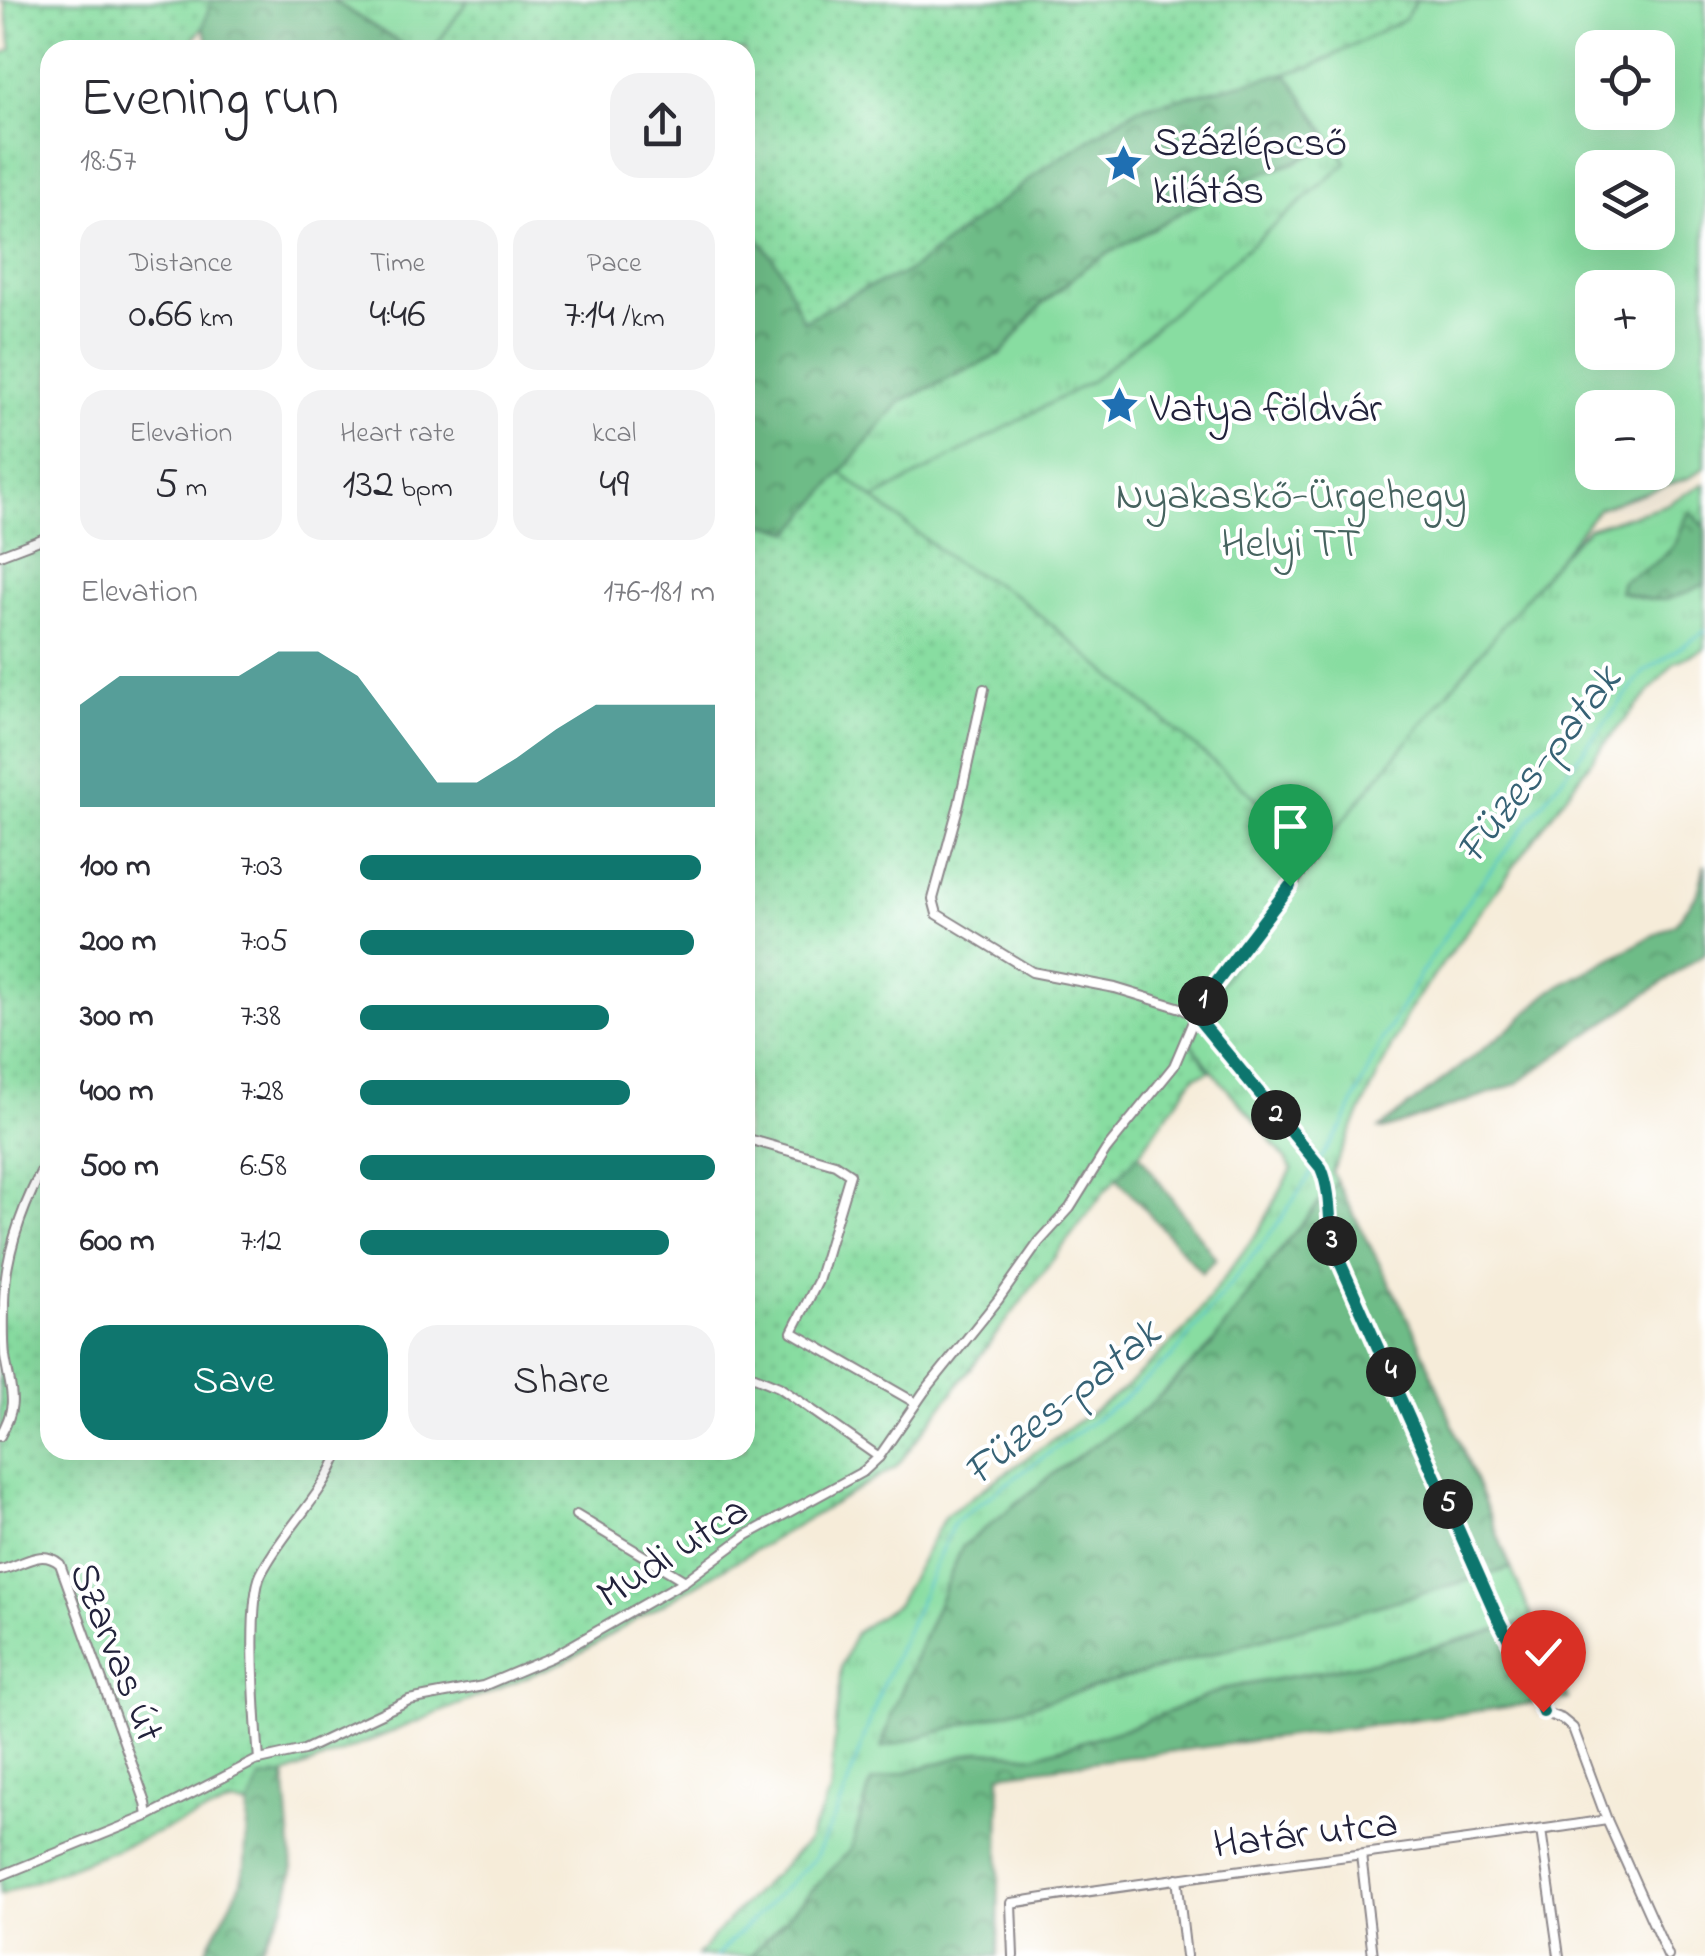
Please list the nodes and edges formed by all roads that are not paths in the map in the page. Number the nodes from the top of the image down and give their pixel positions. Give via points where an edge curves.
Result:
1 (40, 540) edge
2 (0, 555) edge
3 (984, 689) dead end
4 (1318, 814) dead end
5 (1196, 1016) junction
6 (755, 1141) edge
7 (40, 1176) edge
8 (755, 1377) edge
9 (916, 1403) junction
10 (0, 1436) edge
11 (879, 1457) junction
12 (335, 1460) edge
13 (576, 1515) dead end
14 (0, 1570) edge
15 (685, 1580) junction
16 (260, 1760) junction
17 (148, 1816) junction
18 (1607, 1820) junction
19 (1540, 1830) junction
20 (1361, 1856) junction
21 (0, 1876) edge
22 (1177, 1878) junction
23 (1012, 1956) edge
24 (1186, 1956) edge
25 (1373, 1956) edge
26 (1559, 1956) edge
27 (1668, 1956) edge

1 - 2 street
3 - 5 street via 933,899 936,914 1032,972 1115,988
4 - 5 street, Mudi utca via 1313,857
5 - 9 street, Mudi utca via 1174,1066
5 - 18 street via 1321,1168 1332,1244 1498,1619 1543,1712 1573,1728
6 - 9 street via 850,1174 818,1281 792,1332
7 - 10 street via 22,1215 4,1297 14,1398
8 - 11 street
9 - 11 street, Mudi utca
11 - 15 street, Mudi utca
12 - 16 street via 258,1580
13 - 15 street
14 - 17 street, Szarvas út via 43,1556 60,1564
15 - 16 street, Mudi utca via 552,1658 482,1686 408,1700 304,1750
16 - 17 street, Mudi utca
17 - 21 street, Mudi utca
18 - 19 street, Határ utca
18 - 27 street
19 - 20 street, Határ utca
19 - 26 street
20 - 22 street, Határ utca
20 - 25 street
22 - 23 street, Határ utca via 1011,1903
22 - 24 street

